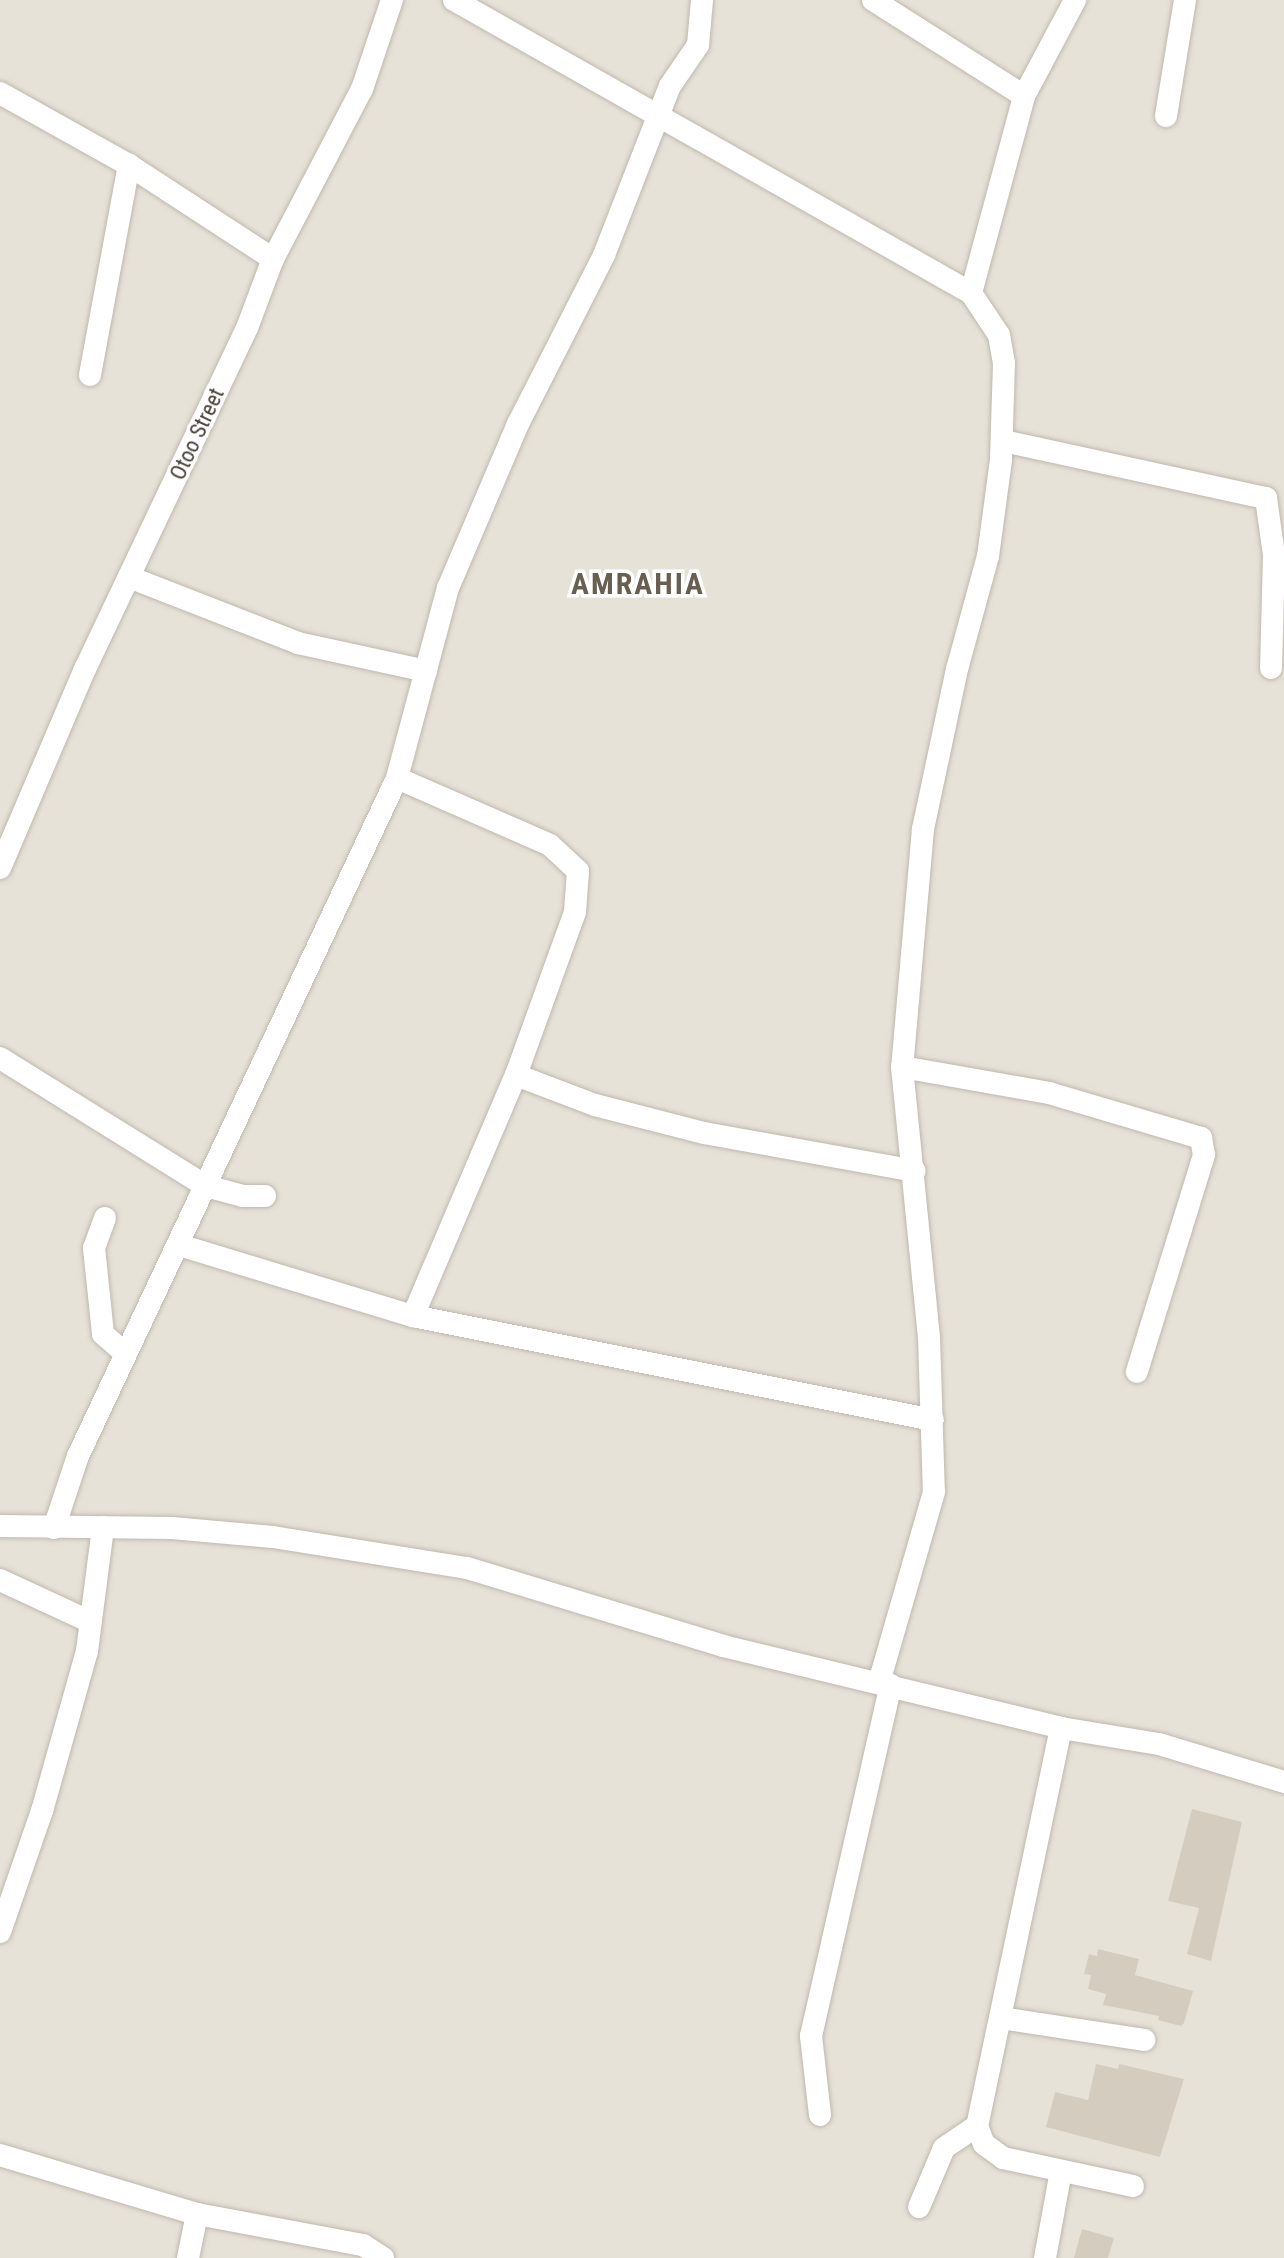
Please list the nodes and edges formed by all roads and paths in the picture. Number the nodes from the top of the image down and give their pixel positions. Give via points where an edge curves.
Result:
1 (392, 0) edge
2 (454, 0) edge
3 (702, 0) edge
4 (873, 0) edge
5 (1075, 0) edge
6 (1185, 0) edge
7 (0, 93) edge
8 (1024, 96) junction
9 (1166, 116) dead end
10 (657, 117) junction
11 (129, 165) junction
12 (273, 259) junction
13 (971, 293) junction
14 (90, 375) dead end
15 (1004, 441) junction
16 (1275, 498) edge
17 (129, 577) junction
18 (1271, 668) dead end
19 (426, 671) junction
20 (397, 778) junction
21 (0, 868) edge
22 (0, 1058) edge
23 (902, 1067) junction
24 (516, 1075) junction
25 (915, 1171) junction
26 (206, 1186) junction
27 (265, 1196) dead end
28 (105, 1218) dead end
29 (179, 1245) junction
30 (413, 1316) junction
31 (126, 1354) junction
32 (1137, 1372) dead end
33 (933, 1420) junction
34 (0, 1526) edge
35 (103, 1527) junction
36 (54, 1528) junction
37 (0, 1580) edge
38 (91, 1622) junction
39 (885, 1683) junction
40 (1061, 1728) junction
41 (1284, 1782) edge
42 (6, 1882) edge
43 (0, 1932) edge
44 (1001, 2018) junction
45 (1144, 2040) dead end
46 (820, 2115) dead end
47 (977, 2126) junction
48 (0, 2155) edge
49 (1061, 2171) junction
50 (1133, 2186) dead end
51 (919, 2207) dead end
52 (197, 2214) junction
53 (188, 2258) edge
54 (383, 2258) edge
55 (1045, 2258) edge

1 - 12 street, Otoo Street via 362,89
2 - 10 street
3 - 10 street via 698,45
4 - 8 street
5 - 8 street
6 - 9 street
7 - 11 street
8 - 13 street
10 - 13 street
10 - 19 street via 604,255 518,424 448,588
11 - 12 street
11 - 14 street
12 - 17 street, Otoo Street via 247,328
13 - 15 street via 999,335
15 - 16 street
15 - 23 street via 988,556 923,829
16 - 18 street
17 - 19 street via 298,643
17 - 21 street, Otoo Street via 62,718
19 - 20 street
20 - 24 street via 550,845 578,871 575,912
20 - 26 street
22 - 26 street
23 - 25 street
23 - 32 street via 1049,1093 1201,1138 1204,1155
24 - 25 street via 595,1105 704,1133
24 - 30 street
25 - 33 street
26 - 27 street
26 - 29 street
28 - 31 street via 94,1248 103,1334
29 - 30 street
29 - 31 street
30 - 33 street
31 - 36 street via 78,1456
33 - 39 street via 934,1492
34 - 36 street
35 - 36 street
35 - 38 street
35 - 39 street via 273,1537 467,1568 723,1646
37 - 38 street
38 - 42 street via 42,1811
39 - 40 street
39 - 46 street via 811,2036
40 - 41 street via 1159,1744
40 - 44 street
42 - 43 street
44 - 45 street
44 - 47 street
47 - 49 street via 984,2144 1003,2158
47 - 51 street via 944,2148
48 - 52 street
49 - 50 street
49 - 55 street
52 - 53 street
52 - 54 street via 310,2232 363,2245

